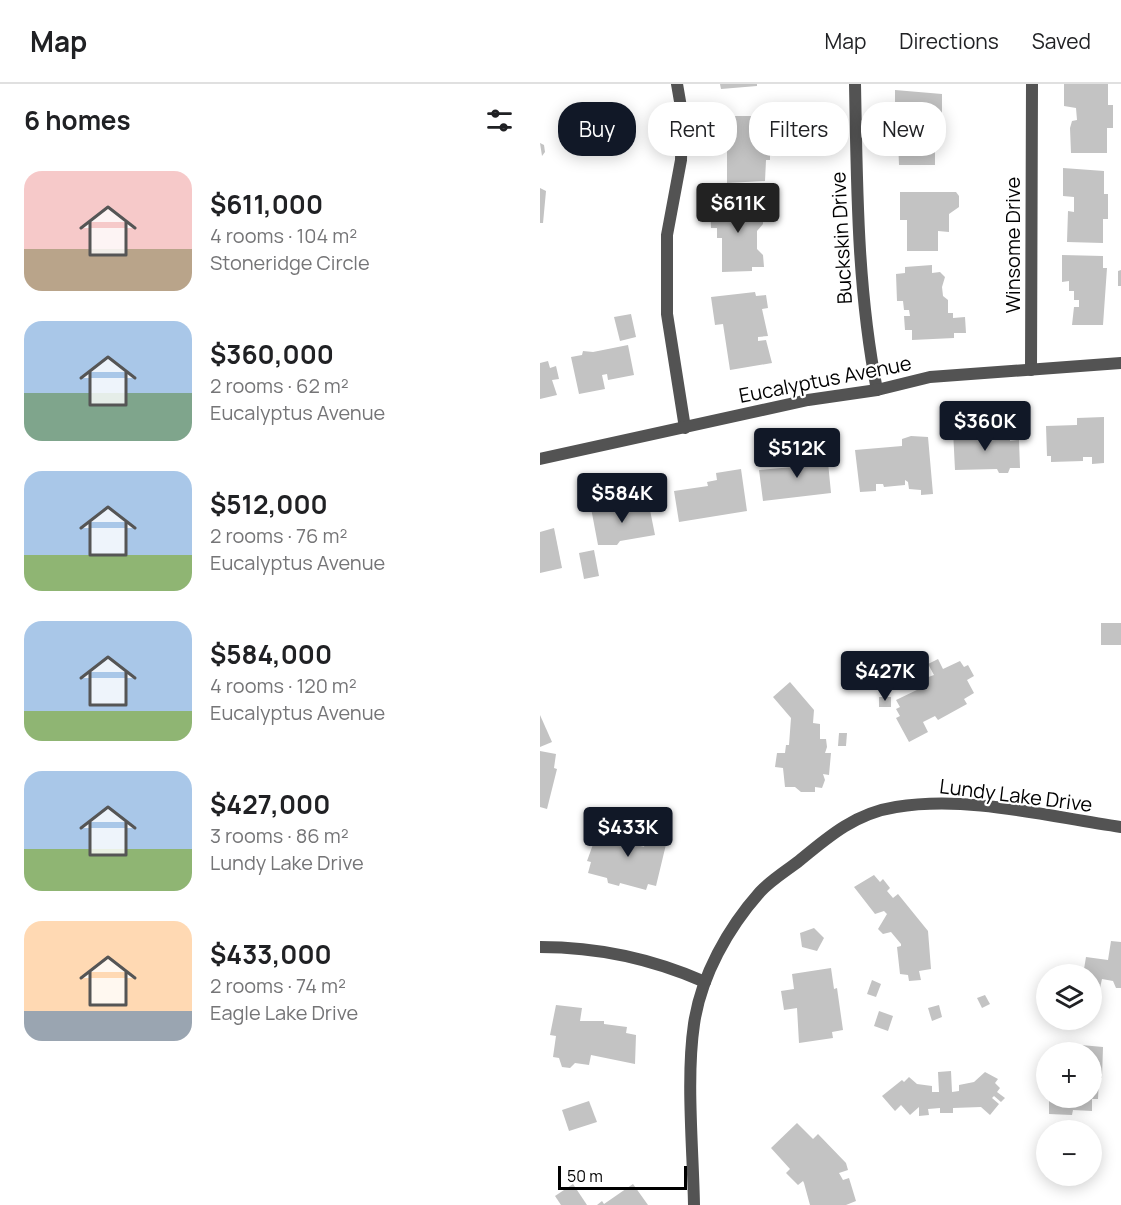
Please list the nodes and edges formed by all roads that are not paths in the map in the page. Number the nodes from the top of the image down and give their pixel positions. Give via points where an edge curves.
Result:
1 (677, 84) edge
2 (855, 84) edge
3 (1032, 84) edge
4 (1121, 363) edge
5 (1031, 370) junction
6 (877, 390) junction
7 (686, 428) junction
8 (540, 459) edge
9 (1121, 827) edge
10 (540, 947) edge
11 (705, 982) junction
12 (694, 1205) edge

1 - 7 street via 682,113 681,160 667,235 667,314
2 - 6 street, Buckskin Drive via 857,245 866,333
3 - 5 street, Winsome Drive
4 - 5 street, Eucalyptus Avenue
5 - 6 street, Eucalyptus Avenue via 930,377
6 - 7 street, Eucalyptus Avenue via 808,400
7 - 8 street, Eucalyptus Avenue
9 - 11 street, Lundy Lake Drive via 980,806 925,804 894,807 844,824 761,891 719,948
10 - 11 street via 582,947 658,963
11 - 12 street, Lundy Lake Drive via 694,1023 692,1063

